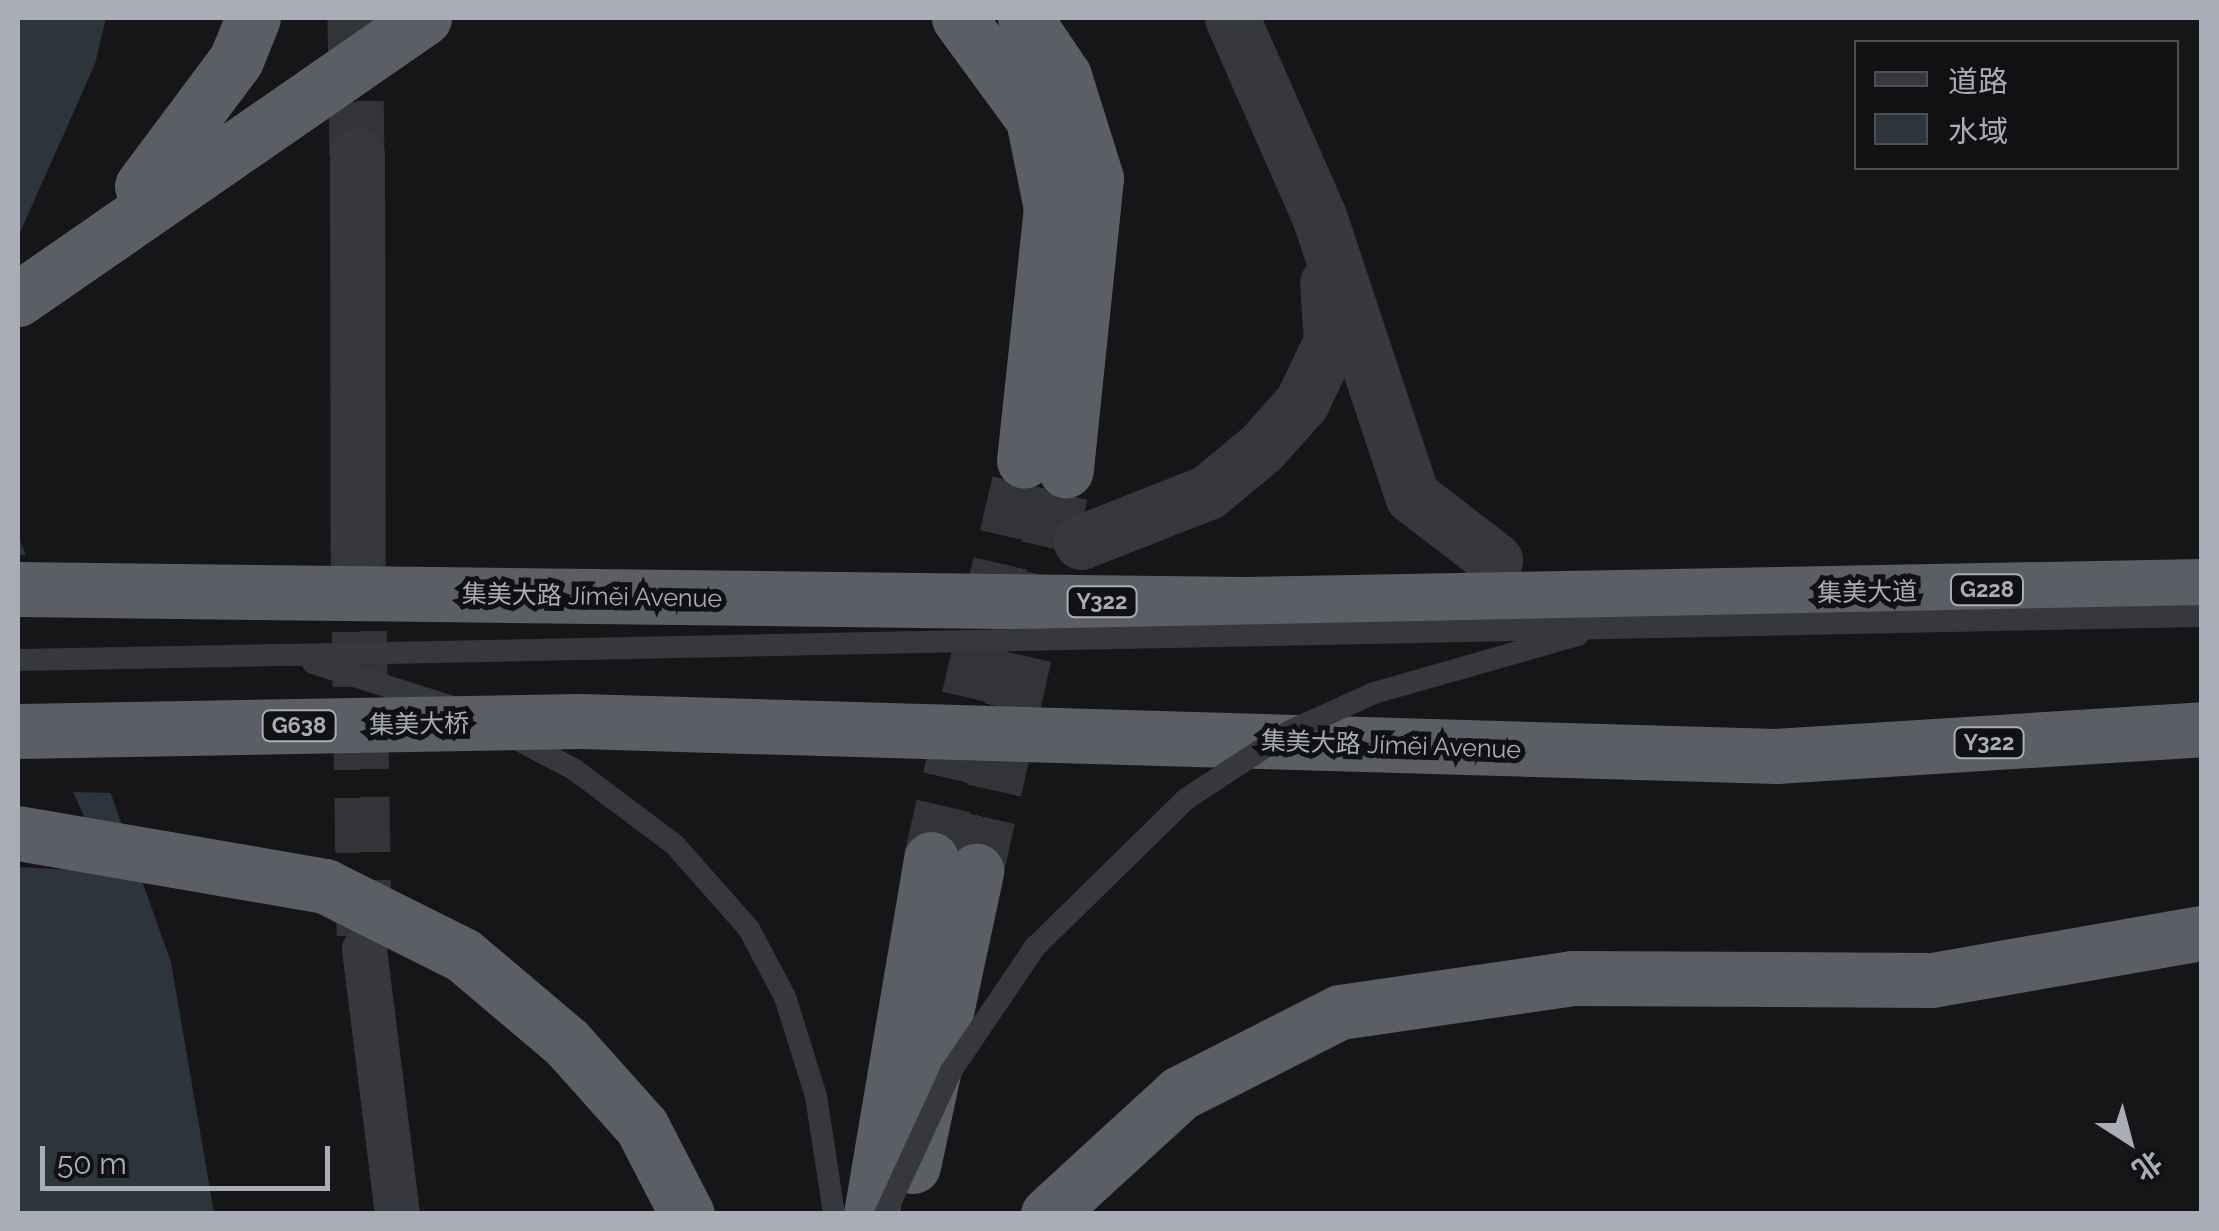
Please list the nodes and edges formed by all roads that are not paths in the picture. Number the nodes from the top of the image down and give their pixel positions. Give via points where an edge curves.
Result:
1 (376, 18) edge
2 (424, 18) edge
3 (959, 18) edge
4 (1025, 18) edge
5 (1232, 18) edge
6 (251, 22) edge
7 (268, 110) junction
8 (358, 155) tunnel mouth
9 (142, 186) junction
10 (1319, 216) junction
11 (18, 270) edge
12 (18, 298) edge
13 (1080, 542) dead end
14 (358, 548) tunnel mouth
15 (1495, 560) dead end
16 (2202, 586) edge
17 (18, 588) edge
18 (1772, 594) joint
19 (2202, 616) edge
20 (1612, 625) junction
21 (287, 655) junction
22 (18, 660) edge
23 (580, 720) joint
24 (2202, 728) edge
25 (18, 731) edge
26 (18, 833) edge
27 (2202, 933) edge
28 (364, 949) tunnel mouth
29 (397, 1214) edge
30 (686, 1214) edge
31 (834, 1214) edge
32 (872, 1214) edge
33 (886, 1214) edge
34 (904, 1214) edge
35 (1048, 1214) edge

1 - 7 highway
2 - 7 highway
3 - 4 highway via 1033,120 1051,208 1045,465 1096,178 1064,76
5 - 10 street
6 - 9 highway via 236,60
7 - 9 highway
7 - 12 highway
8 - 14 street
9 - 11 highway
10 - 13 street via 1331,342 1302,402 1208,492
10 - 15 street via 1412,496
16 - 18 highway, 集美大道 / G228
17 - 18 highway, 集美大路 Jíměi Avenue / Y322, bridge via 1244,604
19 - 20 lane, bridge
20 - 21 lane, bridge
20 - 33 lane, bridge via 1374,693 1290,732 1186,799 1035,947 951,1071
21 - 22 lane
21 - 31 lane, bridge via 434,696 574,770 675,845 749,929 784,996 816,1096
23 - 24 highway, 集美大路 Jíměi Avenue / Y322 via 1776,756
23 - 25 highway, 集美大桥 / G638, bridge
26 - 30 highway via 326,886 463,955 567,1043 642,1127
27 - 35 highway via 1932,980 1572,978 1340,1012 1180,1093
28 - 29 street
32 - 34 highway via 953,865

